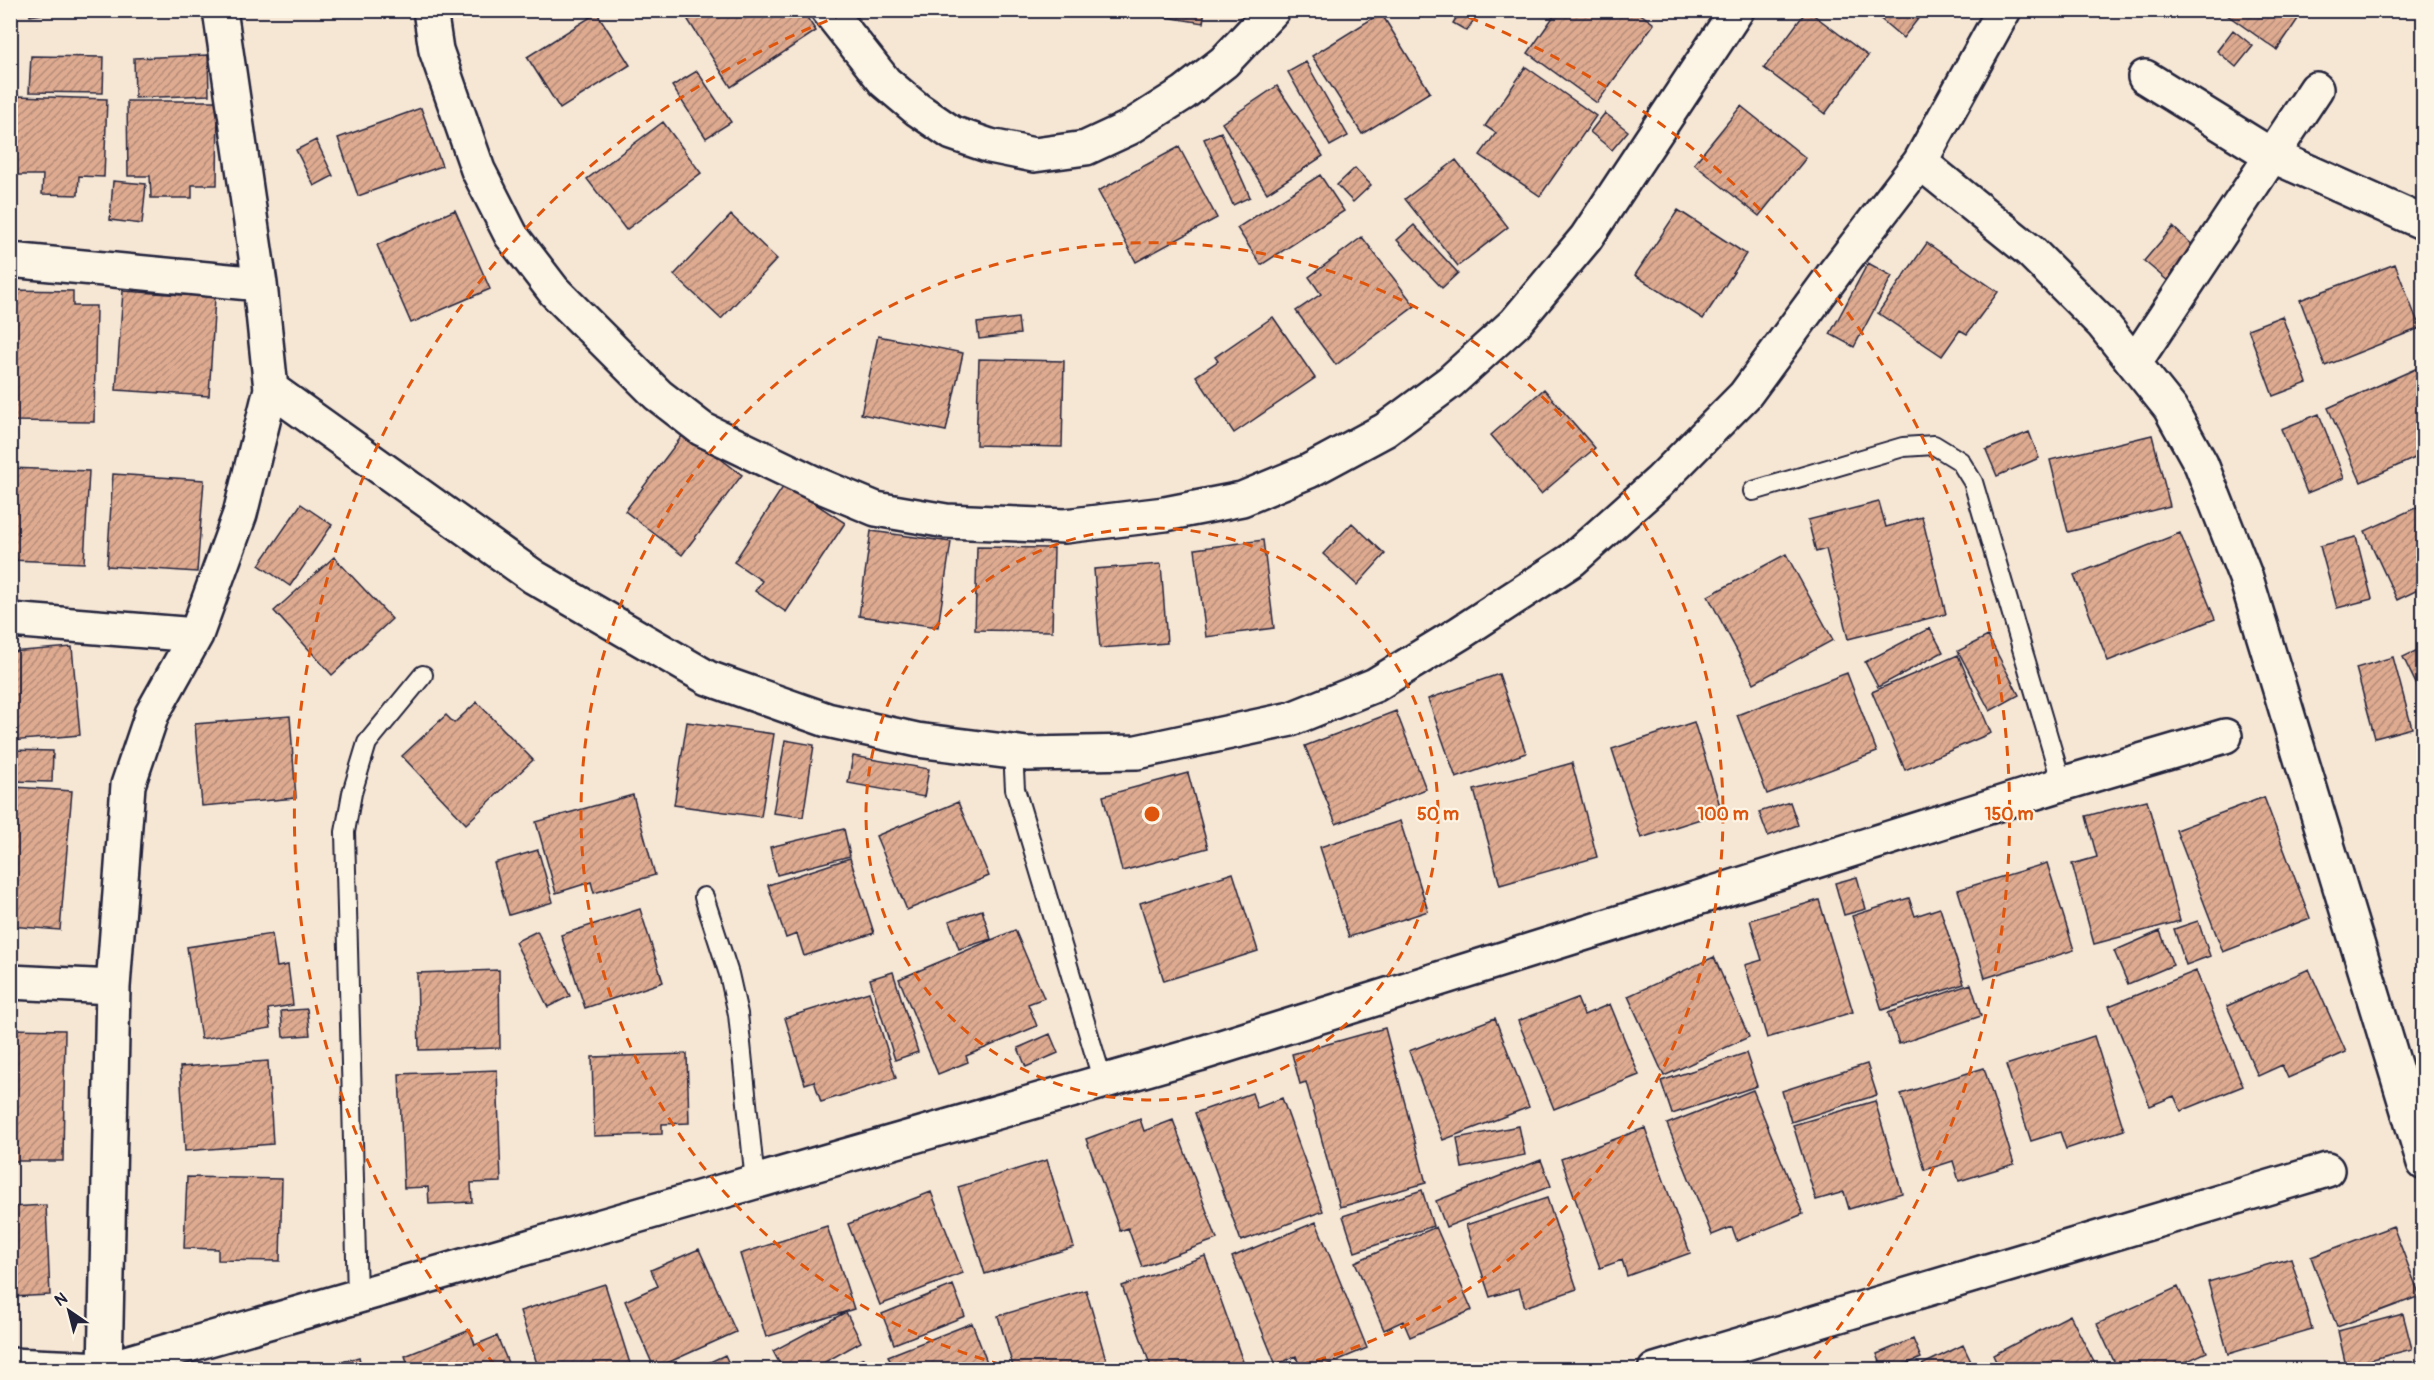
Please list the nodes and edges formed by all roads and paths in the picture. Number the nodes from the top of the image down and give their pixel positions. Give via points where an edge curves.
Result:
1 (220, 10) edge
2 (430, 10) edge
3 (828, 10) edge
4 (1273, 10) edge
5 (1737, 10) edge
6 (2004, 10) edge
7 (2145, 77) dead end
8 (2316, 89) dead end
9 (2271, 155) junction
10 (1920, 162) junction
11 (2424, 223) edge
12 (10, 260) edge
13 (260, 284) junction
14 (2135, 362) junction
15 (272, 389) junction
16 (1753, 491) dead end
17 (10, 620) edge
18 (196, 634) junction
19 (423, 675) dead end
20 (2225, 736) dead end
21 (1012, 752) junction
22 (2062, 784) junction
23 (704, 897) dead end
24 (10, 982) edge
25 (113, 987) junction
26 (1103, 1082) junction
27 (2424, 1163) edge
28 (2327, 1170) dead end
29 (755, 1182) junction
30 (357, 1296) junction
31 (10, 1365) edge
32 (105, 1369) edge
33 (1655, 1370) edge

1 - 13 street
2 - 5 street via 436,50 478,170 511,234 554,291 658,395 702,429 876,509 946,521 1065,526 1165,514 1242,499 1308,471 1385,430 1450,381 1515,323 1586,238
3 - 4 street via 885,82 916,110 952,134 1034,155 1086,148 1129,128 1224,62
6 - 10 street
7 - 9 street
8 - 9 street
9 - 11 street
9 - 14 street
10 - 14 street via 2030,251 2103,323
10 - 21 street via 1745,395 1659,482 1572,560 1460,633 1375,685 1291,718 1137,752
12 - 13 street
13 - 15 street
14 - 27 street via 2170,408 2201,464 2246,578
15 - 18 street via 240,514
15 - 21 street via 534,577 708,678 827,720 917,740
16 - 22 lane via 1903,447 1934,445 1960,461 1973,482
17 - 18 street
18 - 25 street via 152,714 128,785
19 - 30 lane via 367,743 345,832
20 - 22 street
21 - 26 lane via 1015,789
22 - 26 street
23 - 29 lane via 738,1014
24 - 25 street
25 - 32 street
26 - 29 street
28 - 33 street
29 - 30 street
30 - 32 street
31 - 32 street

